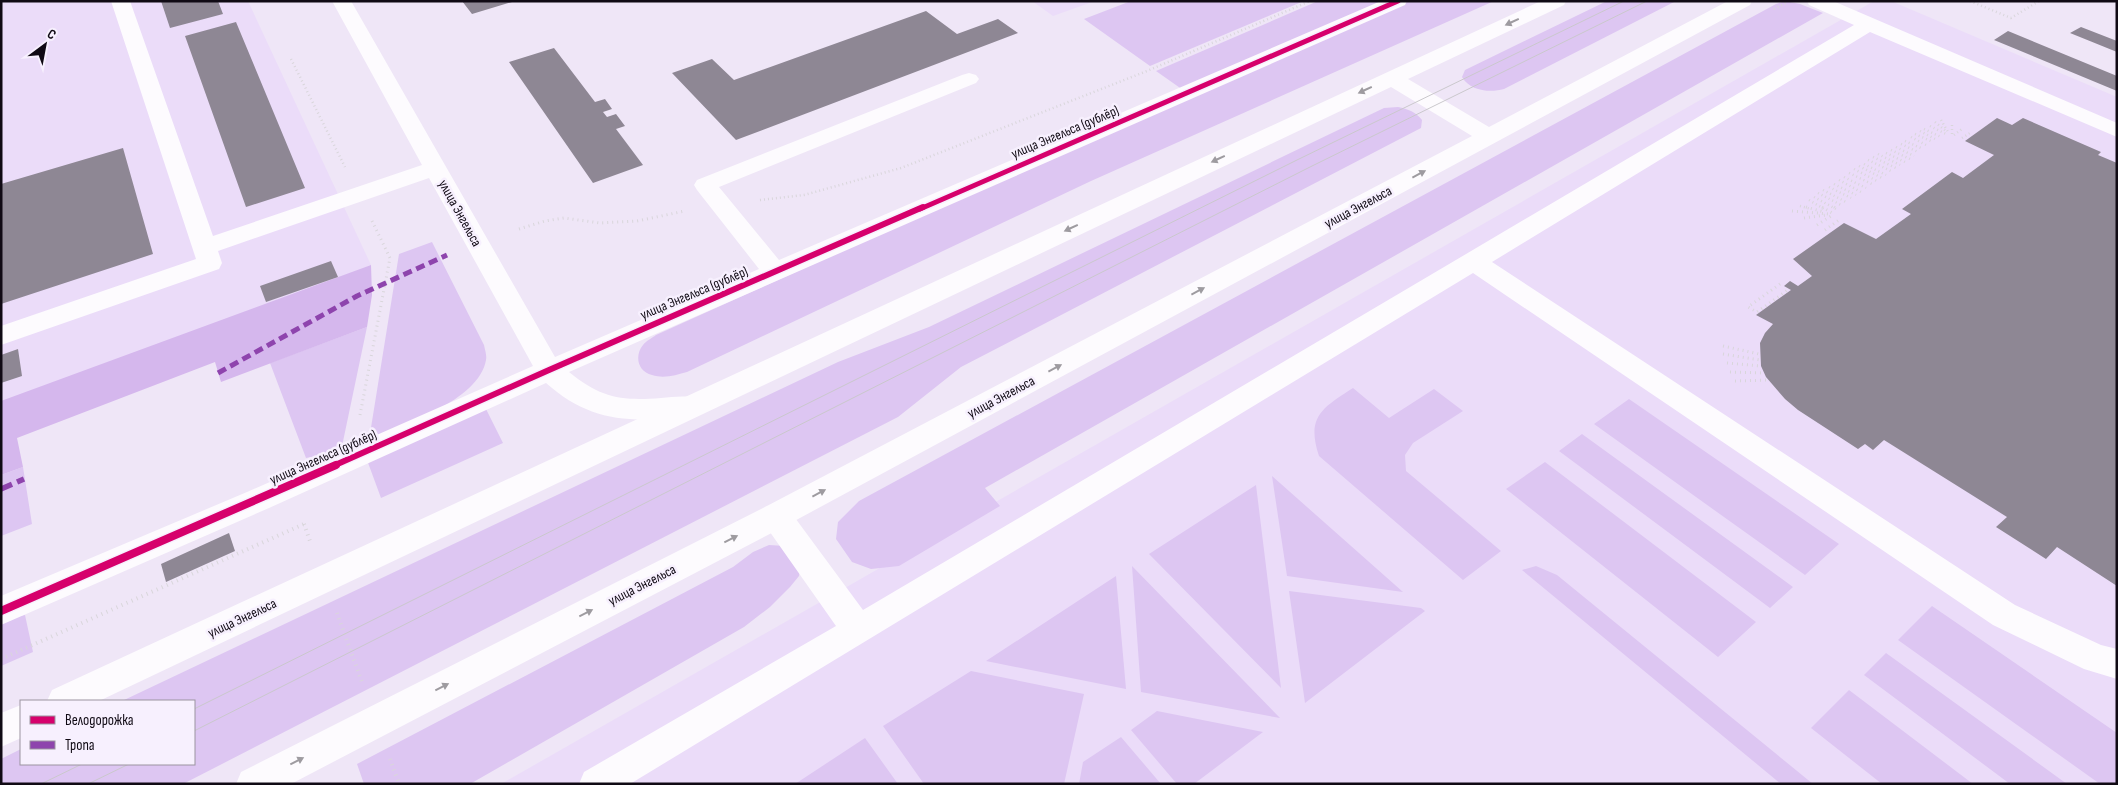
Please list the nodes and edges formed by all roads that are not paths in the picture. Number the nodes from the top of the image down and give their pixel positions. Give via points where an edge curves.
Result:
1 (120, 1) edge
2 (342, 1) edge
3 (1398, 1) edge
4 (1557, 1) edge
5 (1743, 1) edge
6 (1816, 1) edge
7 (1869, 24) junction
8 (1391, 78) junction
9 (969, 79) dead end
10 (2117, 132) edge
11 (1490, 137) junction
12 (435, 168) junction
13 (205, 247) junction
14 (1473, 261) junction
15 (775, 272) junction
16 (1, 336) edge
17 (548, 370) junction
18 (690, 406) junction
19 (776, 516) junction
20 (1, 611) edge
21 (858, 630) junction
22 (2117, 664) edge
23 (66, 700) edge
24 (20, 722) edge
25 (1, 731) edge
26 (254, 784) edge
27 (597, 784) edge

1 - 13 main road
2 - 12 main road, улица Энгельса
3 - 15 main road, улица Энгельса (дублёр)
4 -> 8 main road, улица Энгельса
5 - 11 main road, улица Энгельса
6 - 7 main road
7 - 10 main road
7 - 14 main road
8 - 11 main road
8 -> 18 main road, улица Энгельса
9 - 15 main road via 705,185
19 -> 11 main road, улица Энгельса
12 - 13 main road
12 - 17 main road, улица Энгельса
13 - 16 main road via 210,263
14 - 21 main road
14 - 22 main road via 2004,615 2096,658
15 - 17 main road, улица Энгельса (дублёр)
17 - 18 main road, улица Энгельса via 571,389 599,404 637,410
17 - 20 main road, улица Энгельса (дублёр)
18 - 23 main road, улица Энгельса
19 - 21 main road
26 -> 19 main road, улица Энгельса
21 - 27 main road
24 - 25 main road

